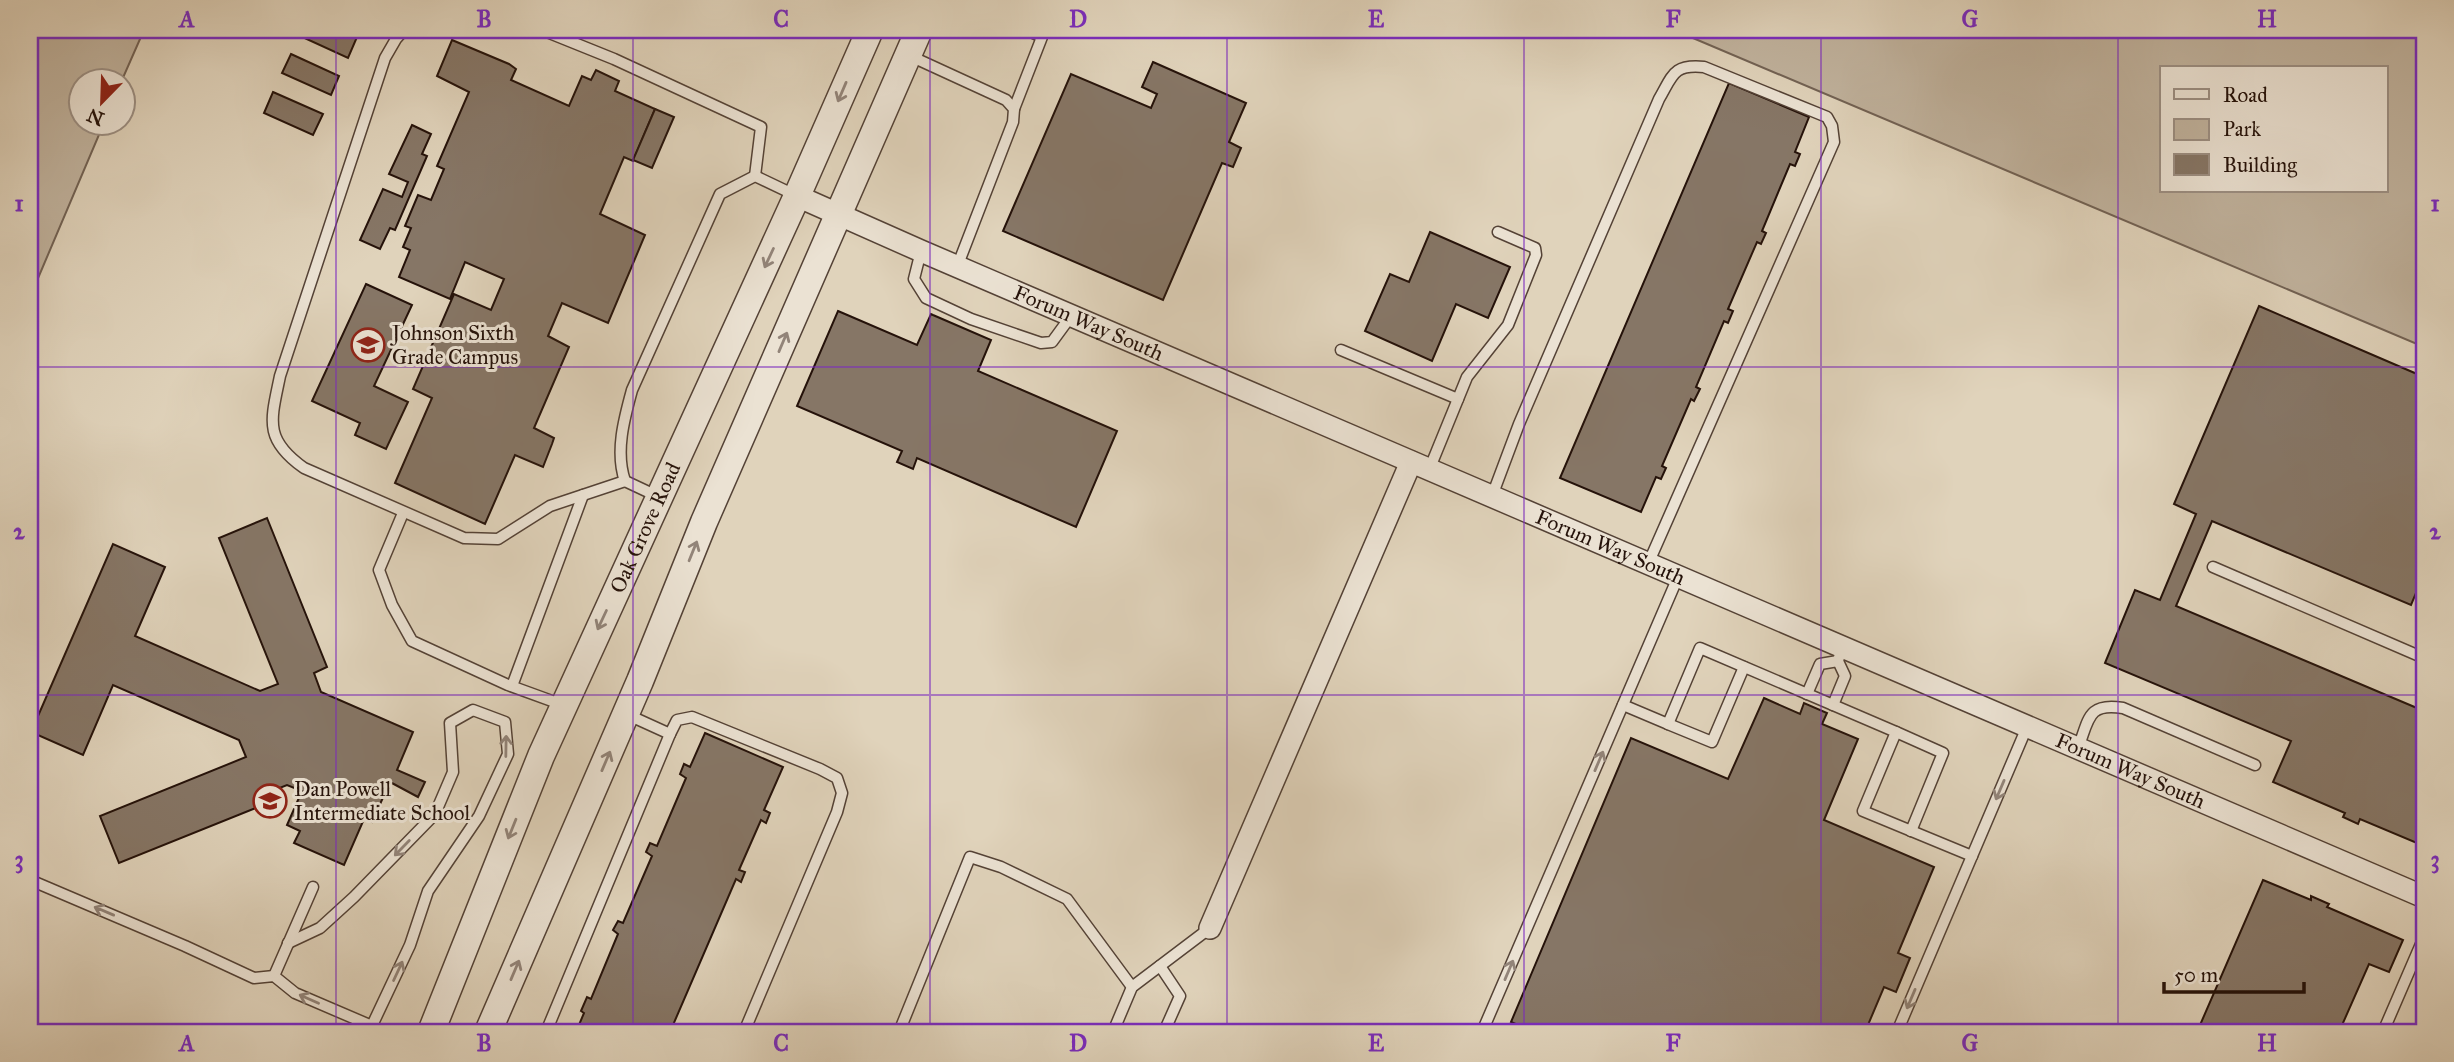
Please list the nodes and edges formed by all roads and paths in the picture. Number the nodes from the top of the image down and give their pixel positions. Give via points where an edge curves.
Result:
1 (404, 30) edge
2 (542, 30) edge
3 (870, 30) edge
4 (919, 30) edge
5 (1027, 30) edge
6 (908, 55) junction
7 (1014, 109) junction
8 (755, 176) junction
9 (797, 196) junction
10 (839, 216) junction
11 (1499, 232) dead end
12 (921, 251) junction
13 (957, 267) junction
14 (1071, 316) junction
15 (1341, 350) dead end
16 (1458, 399) junction
17 (1420, 466) junction
18 (625, 481) junction
19 (583, 495) junction
20 (1492, 496) junction
21 (659, 497) junction
22 (403, 513) junction
23 (1648, 564) junction
24 (2213, 567) dead end
25 (1678, 577) junction
26 (1840, 654) junction
27 (2424, 658) edge
28 (1744, 667) junction
29 (512, 686) junction
30 (1807, 694) junction
31 (564, 705) junction
32 (1623, 705) junction
33 (1833, 705) junction
34 (626, 713) junction
35 (1668, 724) junction
36 (2027, 727) junction
37 (1896, 732) junction
38 (670, 734) junction
39 (2078, 748) junction
40 (2255, 765) dead end
41 (1911, 831) junction
42 (1972, 856) junction
43 (30, 880) edge
44 (313, 887) dead end
45 (2424, 897) edge
46 (1210, 928) joint
47 (2424, 937) edge
48 (288, 943) junction
49 (1160, 966) junction
50 (274, 976) junction
51 (1132, 987) junction
52 (370, 1029) edge
53 (431, 1032) edge
54 (488, 1032) edge
55 (546, 1032) edge
56 (744, 1032) edge
57 (899, 1032) edge
58 (1114, 1032) edge
59 (1164, 1032) edge
60 (1482, 1032) edge
61 (1897, 1032) edge
62 (2383, 1032) edge

1 - 22 lane via 385,58 279,376 270,421 289,458
2 - 8 lane via 761,127
3 -> 9 street, Oak Grove Road
4 - 6 street
5 - 7 lane via 1042,37
6 - 7 lane via 1006,100
6 - 10 street
7 - 13 lane
8 - 9 lane
8 - 18 lane via 720,194 632,390 622,425
9 - 10 street, Forum Way South
9 -> 21 street, Oak Grove Road
10 - 12 street, Forum Way South
34 -> 10 street
11 - 16 lane via 1535,248 1536,255 1507,325 1467,377
12 - 13 street, Forum Way South
12 - 14 lane via 914,279 926,298 971,319 1041,343 1052,342
13 - 14 street, Forum Way South
14 - 17 street, Forum Way South
15 - 16 lane
16 - 17 lane
17 - 20 street, Forum Way South
17 - 46 street
18 - 19 lane
18 - 21 lane
19 - 22 lane via 550,506 498,539 464,538
19 - 29 lane
20 - 23 street, Forum Way South
20 - 23 lane via 1659,99 1675,72 1688,65 1704,66 1827,117 1834,142
21 -> 31 street, Oak Grove Road
22 - 29 lane via 379,569 412,642
23 - 25 street, Forum Way South
24 - 27 lane
25 - 26 street, Forum Way South
25 - 32 lane
26 - 30 lane via 1819,664
26 - 33 lane via 1845,676
26 - 36 street, Forum Way South
28 - 30 lane
28 - 35 lane via 1712,742
28 - 35 lane via 1700,648
29 - 31 lane
30 - 33 lane
31 -> 53 street, Oak Grove Road
32 - 35 lane
60 -> 32 lane
33 - 37 lane
34 - 38 lane
54 -> 34 street
36 - 39 street, Forum Way South
36 -> 42 lane
37 - 41 lane via 1943,753
37 - 41 lane via 1863,811
38 - 55 lane
38 - 56 lane via 677,720 692,718 820,769 837,778 842,793
39 - 40 lane via 2092,714 2108,706 2123,708
39 - 45 street, Forum Way South
41 - 42 lane
42 -> 61 lane
50 -> 43 lane via 254,978
44 - 48 lane
46 - 49 lane
47 - 62 lane
48 - 50 lane
52 -> 48 lane via 410,945 428,891 480,816 508,754 505,722 473,710 450,723 453,772 435,814 320,928
49 - 51 lane
49 - 59 lane via 1180,996
52 -> 50 lane via 295,993
51 - 57 lane via 1067,899 970,857
51 - 58 lane

